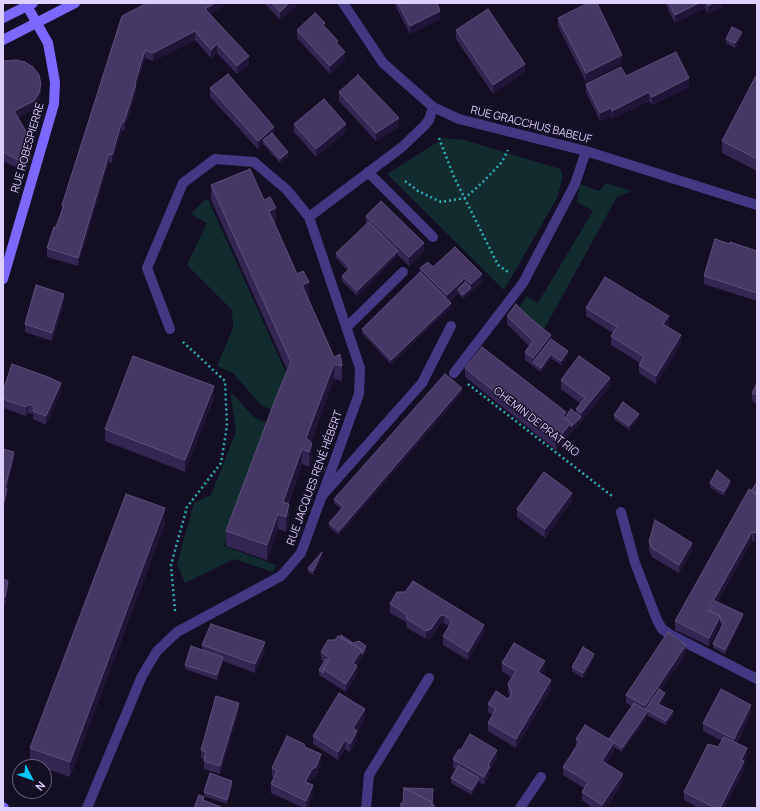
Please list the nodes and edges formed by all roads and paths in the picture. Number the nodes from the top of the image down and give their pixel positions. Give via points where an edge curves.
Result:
1 (75, 3) edge
2 (343, 3) edge
3 (30, 4) edge
4 (3, 18) edge
5 (36, 23) junction
6 (3, 40) edge
7 (433, 107) junction
8 (424, 126) junction
9 (509, 148) dead end
10 (586, 151) junction
11 (382, 161) junction
12 (368, 172) junction
13 (465, 198) junction
14 (757, 206) edge
15 (309, 217) junction
16 (433, 237) dead end
17 (403, 272) dead end
18 (3, 279) edge
19 (523, 283) junction
20 (451, 326) dead end
21 (347, 327) junction
22 (170, 329) joint
23 (454, 373) joint
24 (322, 496) junction
25 (621, 512) joint
26 (177, 632) junction
27 (429, 678) dead end
28 (757, 680) edge
29 (541, 777) dead end
30 (87, 808) edge
31 (366, 808) edge
32 (520, 808) edge

1 - 5 street
2 - 7 street, RUE GRACCHUS BABEUF via 383,63
3 - 4 street
3 - 5 street, RUE ROBESPIERRE
5 - 6 street
5 - 18 street, RUE ROBESPIERRE via 48,43 55,82 54,104
7 - 8 street
7 - 10 street, RUE GRACCHUS BABEUF via 460,119
8 - 11 street via 402,147
8 - 13 path via 437,132
9 - 13 path via 502,162
10 - 14 street, RUE GRACCHUS BABEUF
10 - 19 street via 575,184
11 - 12 street
11 - 13 path via 418,191 441,202
12 - 15 street
12 - 16 street
13 - 19 path via 498,265
15 - 21 street, RUE JACQUES RENÉ HÉBERT
15 - 22 street, RUE JACQUES RENÉ HÉBERT via 287,190 254,162 215,159 183,183 147,268
17 - 21 street
19 - 23 street
20 - 24 street via 422,383
21 - 24 street, RUE JACQUES RENÉ HÉBERT via 360,368 359,394
22 - 26 path via 225,382 226,426 221,463 187,507 171,565
23 - 25 path, CHEMIN DE PRAT RIO via 614,497
24 - 26 street, RUE JACQUES RENÉ HÉBERT via 300,553 281,576
25 - 28 street via 635,563 662,628
26 - 30 street, RUE JACQUES RENÉ HÉBERT via 157,651 142,676
27 - 31 street via 369,775
29 - 32 street

